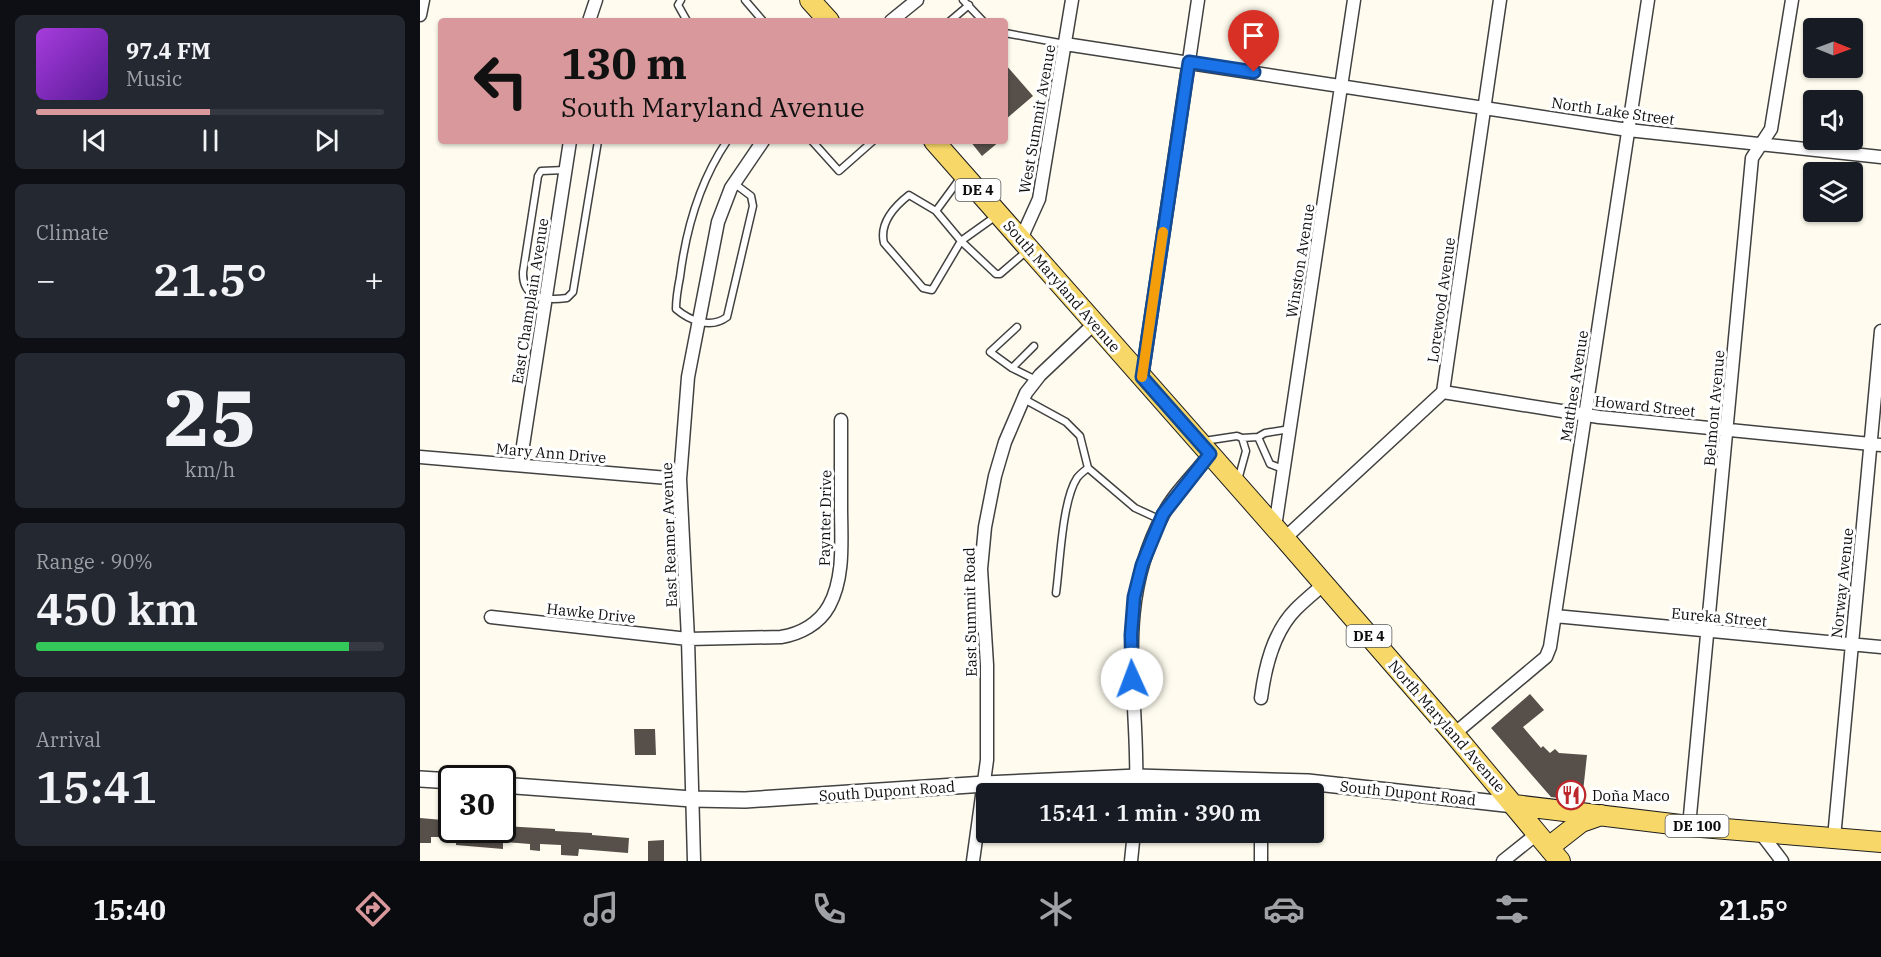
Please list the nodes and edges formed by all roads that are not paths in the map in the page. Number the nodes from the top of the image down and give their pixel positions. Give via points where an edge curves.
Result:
1 (423, 0) edge
2 (596, 0) edge
3 (681, 0) edge
4 (745, 0) edge
5 (810, 0) edge
6 (916, 0) edge
7 (1072, 0) edge
8 (1198, 0) edge
9 (1354, 0) edge
10 (1500, 0) edge
11 (1648, 0) edge
12 (1792, 0) edge
13 (966, 2) edge
14 (420, 15) edge
15 (590, 18) edge
16 (685, 18) edge
17 (760, 18) edge
18 (826, 18) edge
19 (895, 18) edge
20 (953, 18) edge
21 (980, 18) edge
22 (1008, 34) edge
23 (1065, 44) junction
24 (1189, 62) junction
25 (1342, 85) junction
26 (1484, 107) junction
27 (1628, 130) junction
28 (570, 144) edge
29 (598, 144) edge
30 (725, 144) edge
31 (758, 144) edge
32 (816, 144) edge
33 (870, 144) edge
34 (937, 144) edge
35 (1760, 145) junction
36 (1881, 157) edge
37 (566, 170) junction
38 (963, 174) junction
39 (735, 184) junction
40 (936, 210) junction
41 (999, 214) junction
42 (961, 241) junction
43 (1025, 244) junction
44 (545, 298) junction
45 (698, 322) junction
46 (1095, 323) junction
47 (1017, 327) dead end
48 (1881, 331) edge
49 (1034, 346) dead end
50 (1012, 368) junction
51 (1142, 377) junction
52 (1036, 380) junction
53 (1443, 392) junction
54 (1024, 399) junction
55 (1584, 415) junction
56 (841, 420) dead end
57 (1290, 429) junction
58 (1727, 429) junction
59 (1258, 437) junction
60 (1242, 438) junction
61 (1876, 444) edge
62 (1205, 448) junction
63 (420, 457) edge
64 (520, 465) junction
65 (1088, 468) junction
66 (1284, 469) junction
67 (680, 479) junction
68 (1237, 484) junction
69 (1161, 520) junction
70 (1280, 533) junction
71 (1324, 584) junction
72 (1056, 593) dead end
73 (1555, 616) junction
74 (491, 617) dead end
75 (1708, 631) junction
76 (688, 639) junction
77 (1851, 644) junction
78 (1881, 647) edge
79 (1261, 698) dead end
80 (1454, 734) junction
81 (1137, 777) junction
82 (420, 779) edge
83 (438, 780) edge
84 (985, 783) edge
85 (1007, 783) edge
86 (1137, 783) edge
87 (1212, 783) edge
88 (1299, 783) edge
89 (1317, 783) edge
90 (1324, 784) edge
91 (976, 785) edge
92 (516, 786) edge
93 (692, 800) junction
94 (1514, 805) junction
95 (1604, 815) junction
96 (1689, 826) junction
97 (1760, 832) junction
98 (976, 837) edge
99 (1834, 838) junction
100 (1881, 842) edge
101 (1133, 843) edge
102 (1261, 843) edge
103 (1549, 847) edge
104 (694, 861) edge
105 (972, 861) edge
106 (1131, 861) edge
107 (1261, 861) edge
108 (1503, 861) edge
109 (1782, 861) edge

1 - 14 street
2 - 15 street
3 - 16 lane via 678,4
4 - 17 lane
5 - 18 main road
6 - 19 street
7 - 23 street, West Summit Avenue
8 - 24 street
9 - 25 street, Winston Avenue
10 - 26 street, Lorewood Avenue
11 - 27 street, Matthes Avenue
12 - 35 street, Belmont Avenue via 1771,129
13 - 20 lane
13 - 21 lane
22 - 23 lane
23 - 24 street, North Lake Street
23 - 43 street, West Summit Avenue via 1039,199
24 - 25 street, North Lake Street
24 - 51 street
25 - 26 street, North Lake Street
25 - 57 street, Winston Avenue
26 - 27 street, North Lake Street
26 - 53 street, Lorewood Avenue
27 - 35 street, North Lake Street
27 - 55 street, Matthes Avenue
28 - 37 street, East Champlain Avenue
29 - 44 lane via 573,292 567,297
30 - 45 lane via 696,204 682,258 676,309
31 - 39 street, East Reamer Avenue
32 - 33 lane via 839,171
34 - 38 main road, South Maryland Avenue / DE 4
35 - 36 street, North Lake Street
35 - 58 street, Belmont Avenue via 1752,158
37 - 44 street, East Champlain Avenue
37 - 44 lane via 548,169 538,176 522,280 530,293
38 - 40 lane
38 - 41 main road, South Maryland Avenue / DE 4
39 - 45 street, East Reamer Avenue via 718,222
39 - 45 lane via 751,196 753,206 727,317 720,322
40 - 42 lane
40 - 42 lane via 909,195 894,207 882,233 884,243 923,288 932,290
41 - 42 lane
41 - 43 main road, South Maryland Avenue / DE 4
42 - 43 lane via 996,274
43 - 46 main road, South Maryland Avenue / DE 4
44 - 64 street, East Champlain Avenue
45 - 67 street, East Reamer Avenue via 688,377
46 - 51 main road, South Maryland Avenue / DE 4
46 - 52 street, East Summit Road
47 - 50 lane via 990,352
48 - 61 street, Norway Avenue
49 - 50 lane
50 - 52 lane
51 - 62 main road, South Maryland Avenue / DE 4
52 - 54 street, East Summit Road
53 - 55 street, Howard Street
53 - 70 street
54 - 65 lane via 1066,422 1080,436
54 - 84 street, East Summit Road via 1005,442 985,527 981,569 987,665
55 - 58 street, Howard Street
55 - 73 street, Matthes Avenue
56 - 76 street, Paynter Drive via 841,558 829,607 810,627 796,634
57 - 59 lane
57 - 66 street, Winston Avenue
58 - 61 street, Howard Street
58 - 75 street, Belmont Avenue
59 - 60 lane
59 - 66 lane via 1270,464
60 - 62 lane via 1237,436
60 - 68 lane via 1246,451
61 - 77 street, Norway Avenue
62 - 68 main road, South Maryland Avenue / DE 4
62 - 69 street
63 - 64 street, Mary Ann Drive
64 - 67 street, Mary Ann Drive
65 - 69 lane via 1135,508
65 - 72 lane via 1077,478 1070,499
66 - 70 street, Winston Avenue
67 - 76 street, East Reamer Avenue
68 - 70 main road, South Maryland Avenue / DE 4
69 - 81 street via 1142,565 1134,597 1131,635
70 - 71 main road, North Maryland Avenue / DE 4
71 - 79 street via 1295,610 1281,629 1269,658
71 - 80 main road, North Maryland Avenue / DE 4
73 - 75 street, Eureka Street
73 - 80 street, Matthes Avenue via 1546,657
74 - 76 street, Hawke Drive
75 - 77 street, Eureka Street
75 - 96 street, Belmont Avenue
76 - 93 street, East Reamer Avenue
77 - 78 street, Eureka Street
77 - 99 street, Norway Avenue
80 - 94 main road, North Maryland Avenue / DE 4
81 - 85 street, South Dupont Road
81 - 86 street
81 - 87 street, South Dupont Road
82 - 83 street
88 - 89 street, South Dupont Road
90 - 94 street, South Dupont Road
91 - 93 street, South Dupont Road
92 - 93 street, South Dupont Road
93 - 104 street, East Reamer Avenue
94 - 95 main road, South Dupont Road / DE 100
94 - 103 main road, North Maryland Avenue / DE 4
95 - 96 main road, South Dupont Road / DE 100
95 - 103 main road via 1581,822
96 - 97 main road, South Dupont Road / DE 100
97 - 99 main road, South Dupont Road / DE 100
97 - 109 street
98 - 105 street, East Summit Road
99 - 100 main road, South Dupont Road / DE 100
101 - 106 street
102 - 107 street
103 - 108 street

